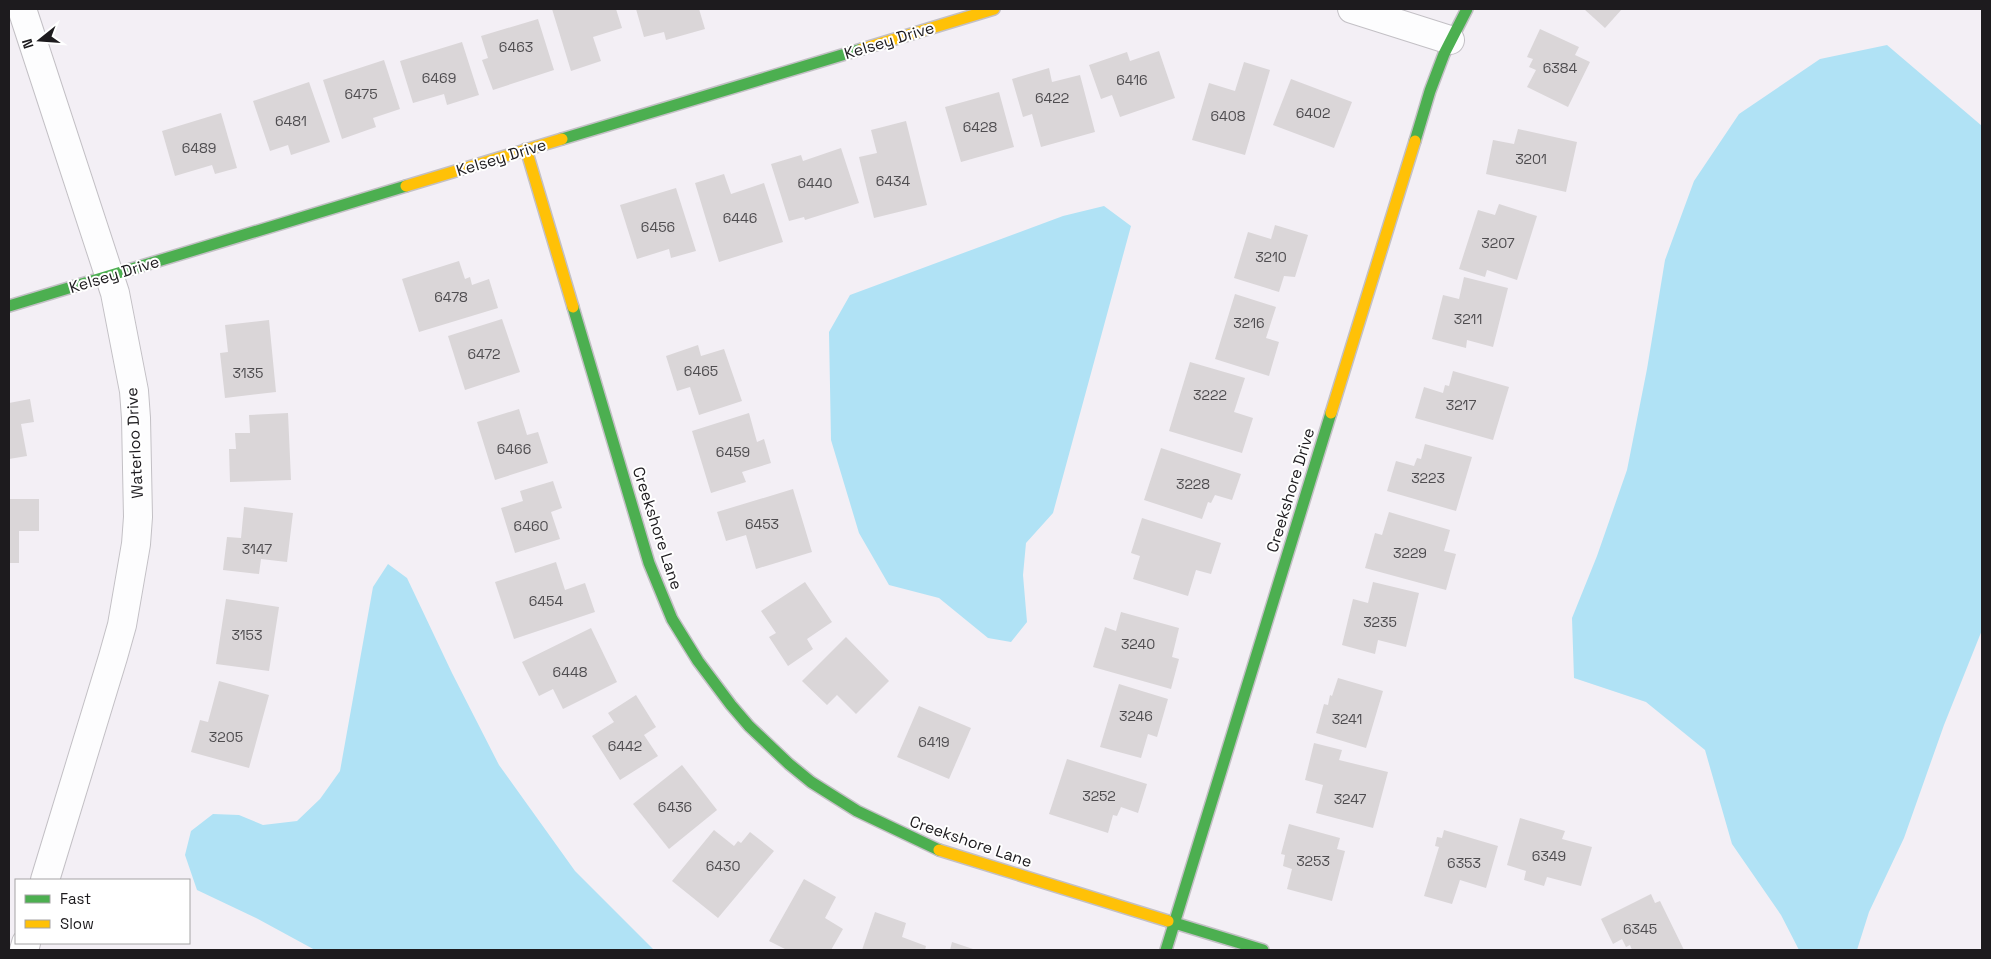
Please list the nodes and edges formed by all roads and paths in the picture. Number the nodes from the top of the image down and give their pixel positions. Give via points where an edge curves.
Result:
1 (22, 9) edge
2 (994, 9) edge
3 (1352, 9) edge
4 (1467, 9) edge
5 (1450, 40) junction
6 (526, 149) junction
7 (109, 276) junction
8 (9, 306) edge
9 (45, 879) edge
10 (1174, 923) junction
11 (1166, 950) edge
12 (1263, 950) edge

1 - 7 street, Waterloo Drive
2 - 6 street, Kelsey Drive
3 - 5 street
4 - 5 street
5 - 10 street, Creekshore Drive via 1427,100
6 - 7 street, Kelsey Drive
6 - 10 street, Creekshore Lane via 649,563 673,620 716,687 754,731 794,768 832,797 887,828 948,853
7 - 8 street, Kelsey Drive
7 - 9 street, Waterloo Drive via 134,391 136,544 122,625
10 - 11 street, Creekshore Drive
10 - 12 street, Creekshore Lane

